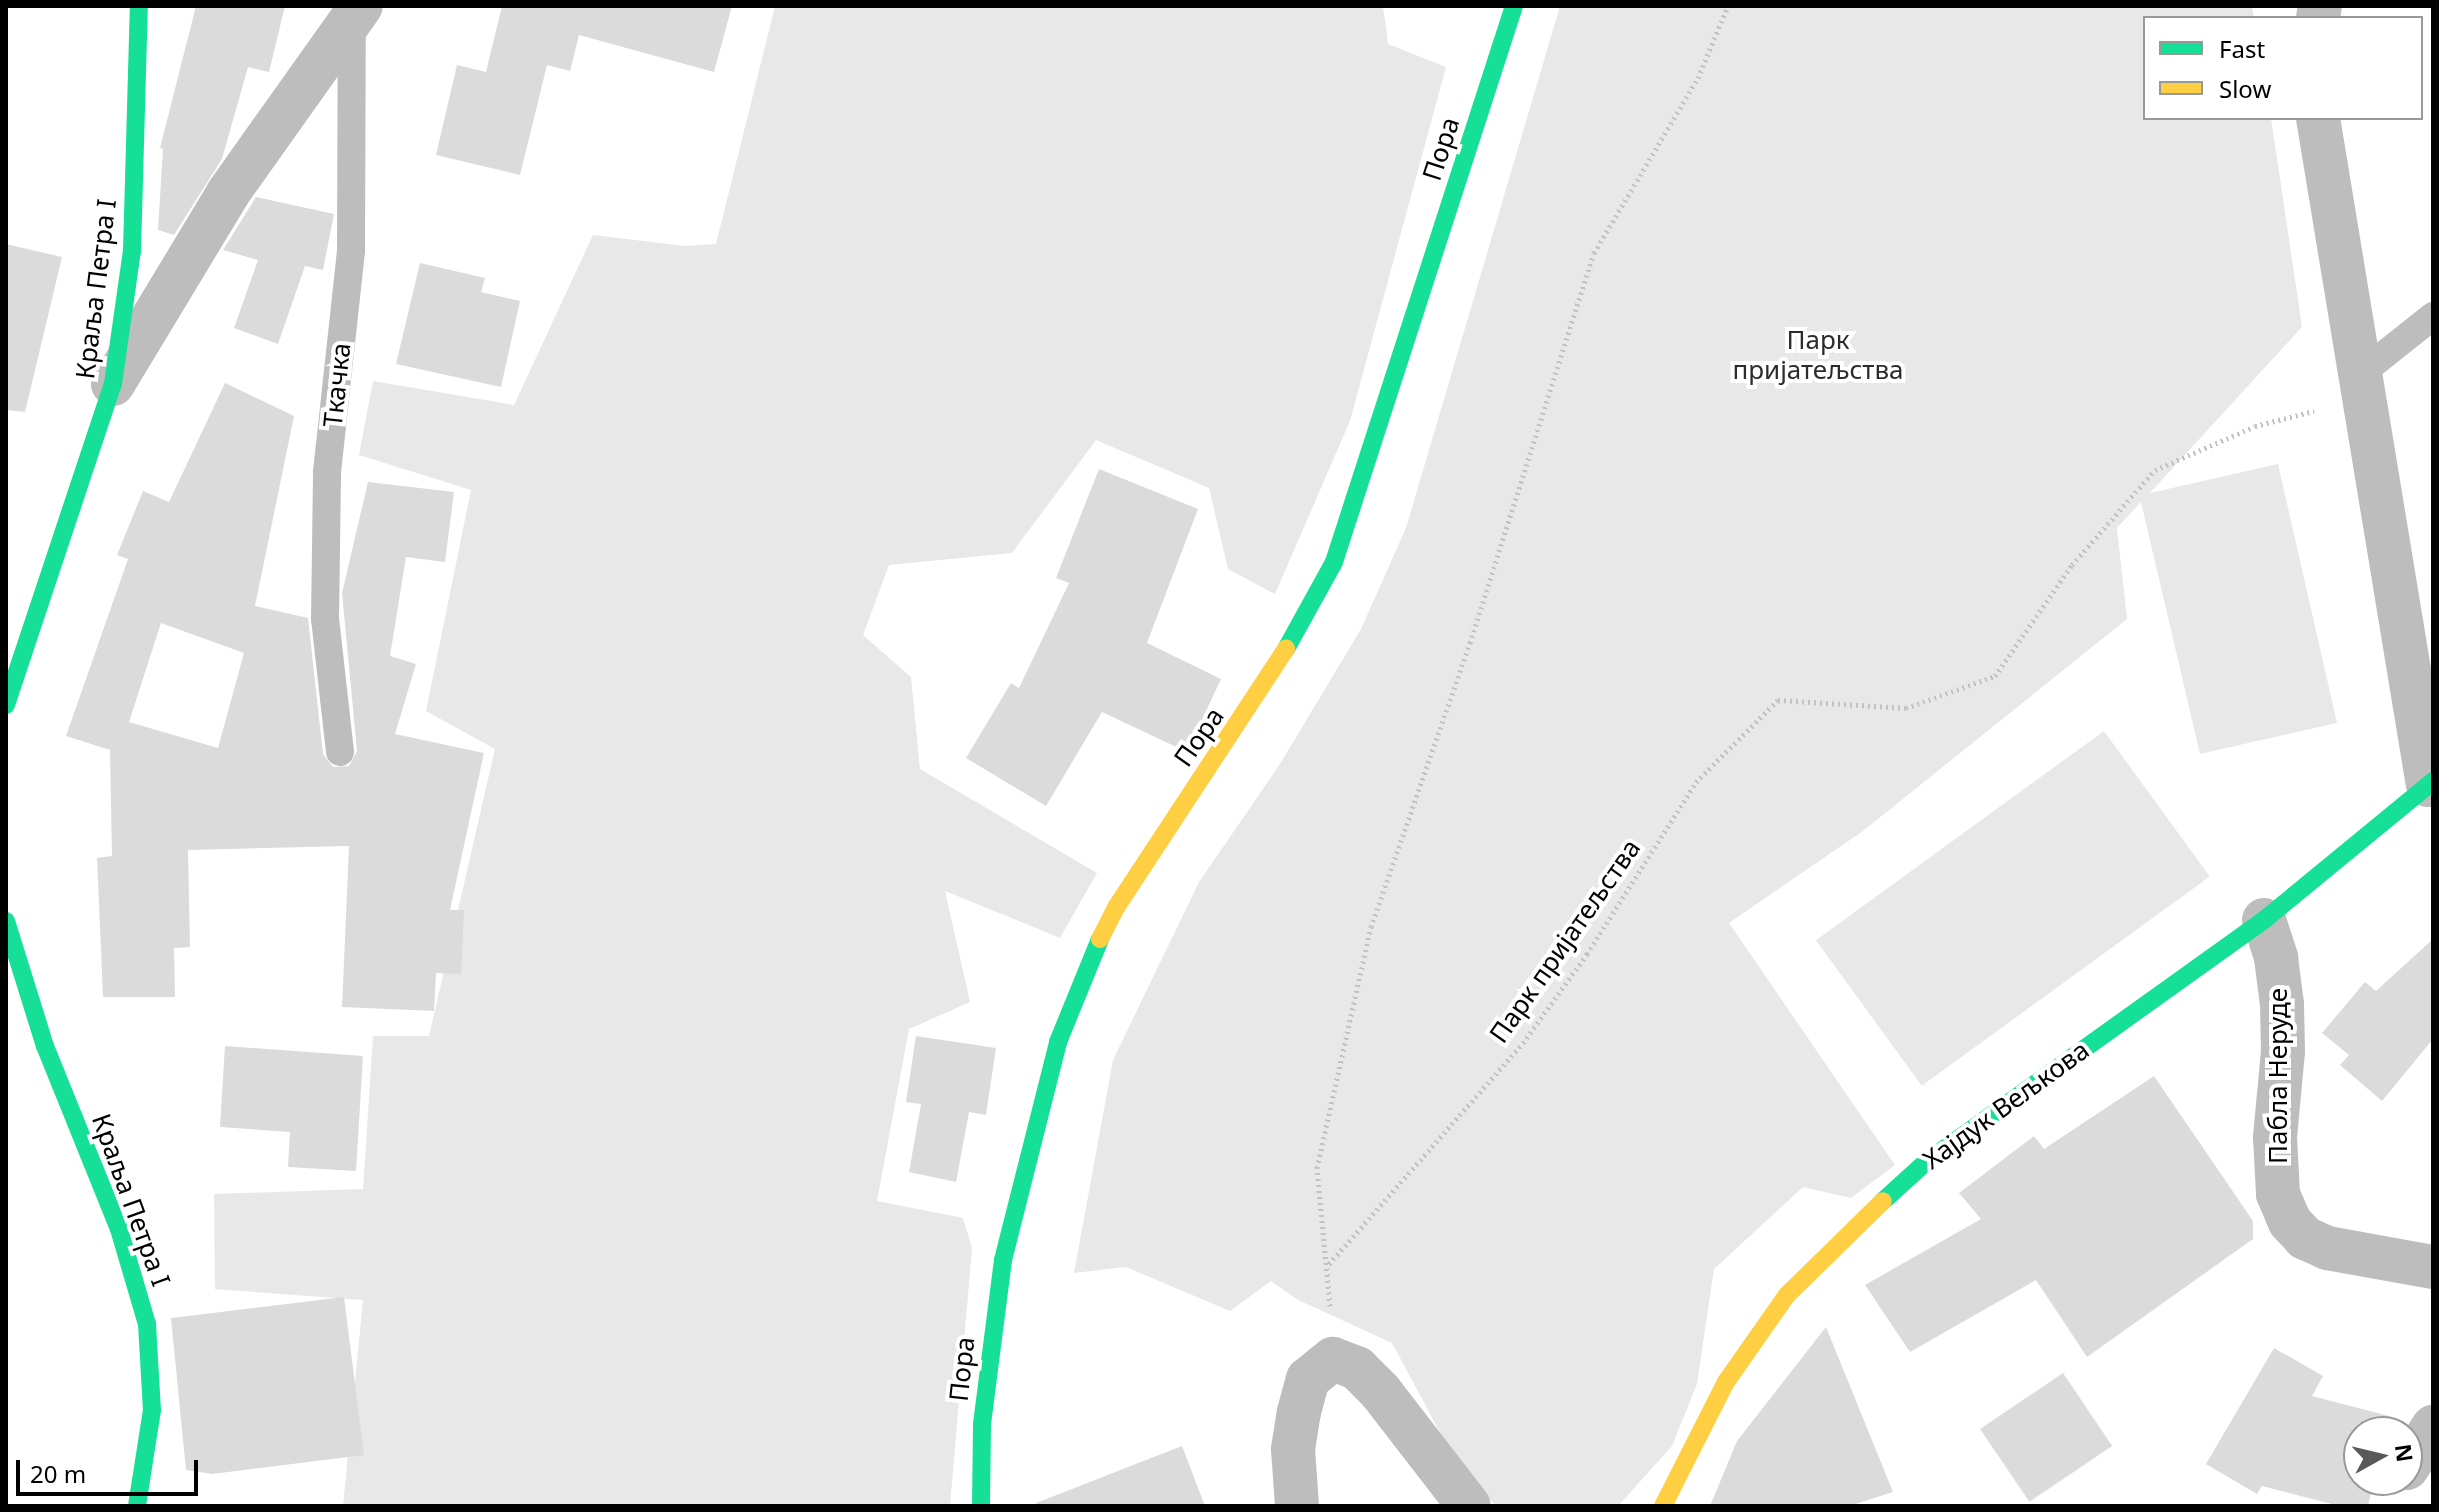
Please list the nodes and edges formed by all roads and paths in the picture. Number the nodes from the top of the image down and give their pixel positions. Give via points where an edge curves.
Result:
1 (139, 6) edge
2 (1514, 6) edge
3 (1728, 6) edge
4 (357, 12) edge
5 (2318, 120) edge
6 (2433, 316) edge
7 (113, 384) junction
8 (2361, 386) junction
9 (6, 705) edge
10 (340, 752) dead end
11 (2430, 783) edge
12 (2264, 920) junction
13 (6, 921) edge
14 (1328, 1265) junction
15 (2433, 1267) edge
16 (1333, 1359) junction
17 (137, 1506) edge
18 (981, 1506) edge
19 (1297, 1506) edge
20 (1469, 1506) edge
21 (1663, 1506) edge

1 - 7 street, Краља Петра I via 132,251
2 - 18 street, Пора via 1334,562 1270,678 1117,906 1087,965 1058,1042 1003,1260 982,1424
3 - 14 path via 1698,78 1594,253 1470,643 1371,927 1317,1168
4 - 7 street, Ткачка via 228,193
4 - 10 lane, Ткачка via 351,250 327,472 325,619
5 - 8 street
6 - 8 lane
7 - 9 street, Краља Петра I
8 - 11 street
8 - 14 path, Парк пријатељства via 2155,470 2072,565 1995,676 1906,708 1778,700 1696,782 1587,954 1523,1043
11 - 12 street, Хајдук Вељкова
12 - 15 street, Пабла Неруде via 2282,1004 2275,1137 2278,1194 2290,1222 2305,1238 2327,1248
12 - 21 street, Хајдук Вељкова via 1926,1162 1842,1237 1787,1295 1726,1382
13 - 17 street, Краља Петра I via 45,1046 119,1229 147,1324 152,1410
14 - 16 path
16 - 19 street via 1308,1379 1299,1412 1293,1449
16 - 20 street via 1357,1368 1380,1391

